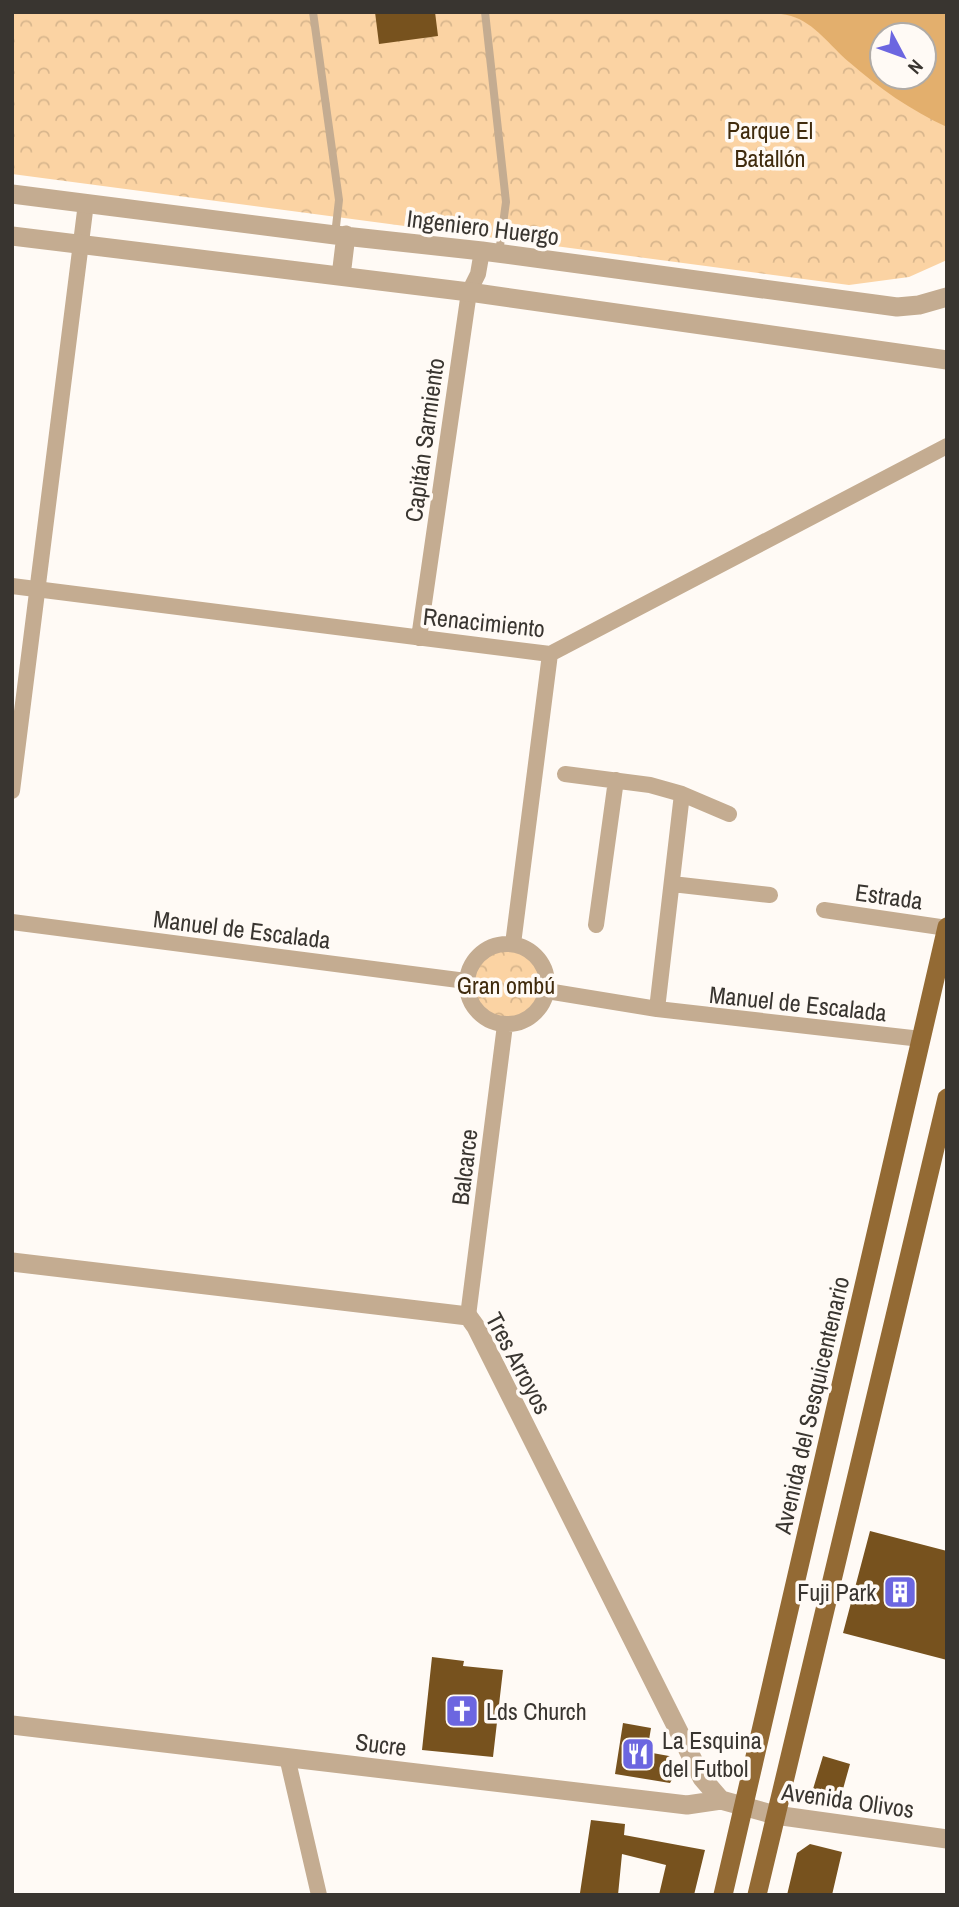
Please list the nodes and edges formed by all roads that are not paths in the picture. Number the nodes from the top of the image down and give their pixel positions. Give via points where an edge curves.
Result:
1 (313, 12) edge
2 (485, 12) edge
3 (12, 194) edge
4 (86, 203) junction
5 (340, 235) junction
6 (12, 236) edge
7 (80, 244) junction
8 (490, 252) junction
9 (341, 276) junction
10 (469, 292) junction
11 (947, 297) edge
12 (947, 360) edge
13 (947, 446) edge
14 (12, 586) edge
15 (38, 589) junction
16 (419, 638) junction
17 (550, 654) junction
18 (565, 774) dead end
19 (617, 780) junction
20 (12, 791) edge
21 (682, 794) junction
22 (729, 814) dead end
23 (672, 884) junction
24 (770, 895) dead end
25 (824, 910) dead end
26 (12, 922) edge
27 (596, 925) dead end
28 (947, 927) edge
29 (513, 944) junction
30 (466, 981) junction
31 (547, 990) junction
32 (657, 1009) junction
33 (505, 1025) junction
34 (920, 1039) junction
35 (947, 1098) edge
36 (12, 1262) edge
37 (468, 1315) junction
38 (12, 1726) edge
39 (288, 1757) junction
40 (721, 1800) junction
41 (743, 1806) junction
42 (775, 1815) junction
43 (947, 1839) edge
44 (319, 1895) edge
45 (723, 1895) edge
46 (757, 1895) edge

1 - 5 lane
2 - 8 lane via 506,202
3 - 4 street, Ingeniero Huergo
4 - 5 street, Ingeniero Huergo
4 - 7 street
5 - 8 street, Ingeniero Huergo
5 - 9 street
6 - 7 street
7 - 9 street
7 - 15 street
8 - 10 street, Capitán Sarmiento
8 - 11 street, Ingeniero Huergo via 897,307
9 - 10 street
10 - 12 street
10 - 16 street, Capitán Sarmiento
13 - 17 street, Renacimiento
14 - 15 street, Renacimiento
15 - 16 street, Renacimiento
15 - 20 street
16 - 17 street, Renacimiento
17 - 29 street
18 - 19 street
19 - 21 street
19 - 27 street
21 - 22 street
21 - 23 street
23 - 24 street
23 - 32 street
25 - 28 street, Estrada
26 - 30 street, Manuel de Escalada
28 - 34 main road, Avenida del Sesquicentenario
29 - 30 street via 502,943 481,952
29 - 31 street via 525,947 543,965
30 - 33 street via 472,1006 481,1016
31 - 32 street, Manuel de Escalada
31 - 33 street via 537,1012
32 - 34 street, Manuel de Escalada
33 - 37 street, Balcarce
34 - 41 main road, Avenida del Sesquicentenario
35 - 42 main road
36 - 37 street, Tres Arroyos
37 - 40 street, Tres Arroyos via 702,1778
38 - 39 street, Sucre
39 - 40 street, Sucre via 687,1805
39 - 44 street
40 - 41 street, Sucre
41 - 42 street, Avenida Olivos
41 - 45 main road, Avenida del Sesquicentenario
42 - 43 street, Avenida Olivos
42 - 46 main road

